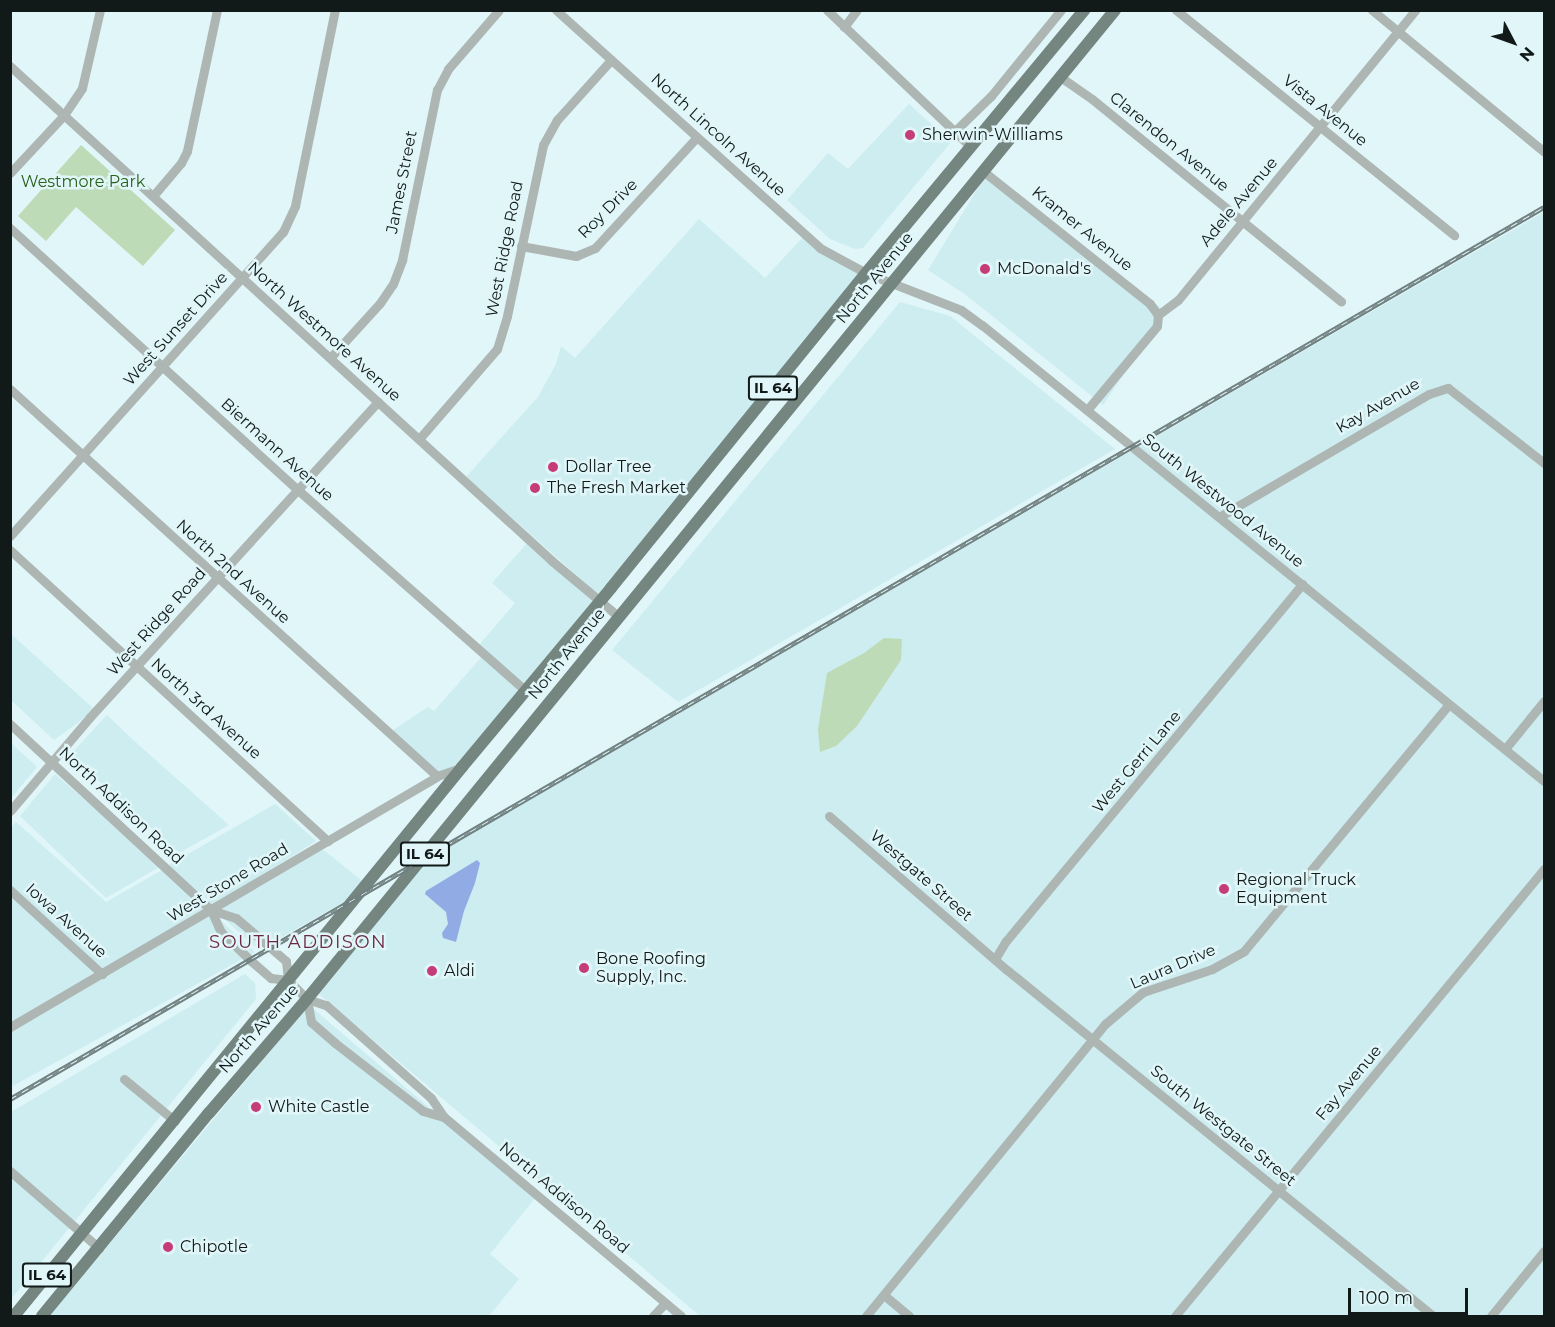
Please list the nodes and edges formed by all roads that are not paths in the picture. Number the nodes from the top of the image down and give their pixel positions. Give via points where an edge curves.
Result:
1 (99, 10) edge
2 (217, 10) edge
3 (335, 10) edge
4 (499, 10) edge
5 (556, 10) edge
6 (827, 10) edge
7 (857, 10) edge
8 (1061, 10) edge
9 (1084, 10) edge
10 (1115, 10) edge
11 (1176, 10) edge
12 (1372, 10) edge
13 (1415, 10) edge
14 (844, 27) junction
15 (1398, 31) junction
16 (611, 60) junction
17 (10, 66) edge
18 (1059, 76) junction
19 (64, 115) junction
20 (1322, 127) junction
21 (956, 130) junction
22 (696, 138) junction
23 (971, 147) junction
24 (1545, 152) edge
25 (983, 171) junction
26 (10, 173) edge
27 (153, 196) junction
28 (1243, 221) junction
29 (10, 228) edge
30 (1454, 235) dead end
31 (521, 246) junction
32 (866, 273) junction
33 (243, 278) junction
34 (893, 285) junction
35 (1341, 302) dead end
36 (1158, 315) junction
37 (330, 358) junction
38 (163, 367) junction
39 (10, 389) edge
40 (378, 402) junction
41 (1088, 410) junction
42 (419, 440) junction
43 (83, 455) junction
44 (1545, 463) edge
45 (298, 490) junction
46 (1219, 517) junction
47 (10, 536) edge
48 (10, 550) edge
49 (218, 578) junction
50 (1302, 584) junction
51 (600, 601) junction
52 (619, 617) junction
53 (137, 666) junction
54 (526, 691) junction
55 (1545, 701) edge
56 (1448, 705) junction
57 (10, 724) edge
58 (1505, 749) junction
59 (52, 761) junction
60 (462, 767) junction
61 (437, 776) junction
62 (1545, 781) edge
63 (10, 811) edge
64 (829, 816) dead end
65 (328, 841) junction
66 (1545, 869) edge
67 (10, 890) edge
68 (212, 910) junction
69 (995, 958) junction
70 (102, 974) junction
71 (288, 980) junction
72 (307, 999) junction
73 (10, 1027) edge
74 (1092, 1039) junction
75 (124, 1079) dead end
76 (444, 1117) junction
77 (175, 1121) junction
78 (10, 1171) edge
79 (1279, 1191) junction
80 (80, 1233) junction
81 (99, 1248) junction
82 (1545, 1251) edge
83 (884, 1295) junction
84 (665, 1303) junction
85 (14, 1317) edge
86 (42, 1317) edge
87 (652, 1317) edge
88 (681, 1317) edge
89 (867, 1317) edge
90 (909, 1317) edge
91 (1175, 1317) edge
92 (1433, 1317) edge
93 (1491, 1317) edge

1 - 19 street via 85,81
2 - 27 street via 187,151
3 - 33 street, West Sunset Drive via 292,216 276,242
4 - 37 street, James Street via 448,69 437,90 402,260 393,284
5 - 16 street, North Lincoln Avenue
6 - 14 street
7 - 14 street
8 - 21 street via 991,96
9 - 23 main road, North Avenue / IL 64
10 - 18 main road, North Avenue / IL 64
11 - 20 street, Vista Avenue
12 - 15 street
13 - 15 street, Adele Avenue
14 - 21 street
15 - 20 street, Adele Avenue
15 - 24 street
16 - 22 street, North Lincoln Avenue
16 - 31 street, West Ridge Road via 545,139
17 - 19 street, North Westmore Avenue
18 - 25 main road, North Avenue / IL 64
18 - 28 street, Clarendon Avenue
19 - 26 street
19 - 27 street, North Westmore Avenue
20 - 28 street, Adele Avenue
20 - 30 street, Vista Avenue
21 - 23 street
22 - 31 street, Roy Drive via 595,248 576,256
22 - 32 street, North Lincoln Avenue via 811,241
23 - 32 main road, North Avenue / IL 64
25 - 34 main road, North Avenue / IL 64
25 - 36 street, Kramer Avenue via 1150,304
27 - 33 street, North Westmore Avenue
28 - 35 street, Clarendon Avenue
28 - 36 street, Adele Avenue via 1178,300
29 - 38 street, Biermann Avenue
31 - 42 street, West Ridge Road via 496,350
32 - 34 street, South Westwood Avenue
32 - 51 main road, North Avenue / IL 64
33 - 37 street, North Westmore Avenue
33 - 38 street, West Sunset Drive
34 - 41 street, South Westwood Avenue via 961,310
34 - 52 main road, North Avenue / IL 64
36 - 41 street, Adele Avenue via 1157,326
37 - 40 street, North Westmore Avenue
38 - 43 street, West Sunset Drive
38 - 45 street, Biermann Avenue
39 - 43 street, North 2nd Avenue
40 - 42 street, North Westmore Avenue
40 - 45 street, West Ridge Road
41 - 46 street, South Westwood Avenue
42 - 51 street, North Westmore Avenue
43 - 47 street, West Sunset Drive
43 - 49 street, North 2nd Avenue
44 - 46 street, Kay Avenue via 1448,388 1429,394
45 - 49 street, West Ridge Road
45 - 54 street, Biermann Avenue
46 - 50 street, South Westwood Avenue
48 - 53 street, North 3rd Avenue
49 - 53 street, West Ridge Road
49 - 61 street, North 2nd Avenue
50 - 56 street, South Westwood Avenue
50 - 69 street, West Gerri Lane
51 - 52 street, North Westmore Avenue
51 - 54 main road, North Avenue / IL 64
52 - 72 main road, North Avenue / IL 64
53 - 59 street, West Ridge Road
53 - 65 street, North 3rd Avenue
54 - 60 main road, North Avenue / IL 64
55 - 58 street
56 - 58 street, South Westwood Avenue
56 - 74 street, Laura Drive via 1244,951 1212,969 1135,997
57 - 59 street, North Addison Road
58 - 62 street, South Westwood Avenue
59 - 63 street, West Ridge Road
59 - 68 street, North Addison Road
60 - 61 street, West Stone Road
60 - 71 main road, North Avenue / IL 64
61 - 65 street, West Stone Road
64 - 69 street, Westgate Street
65 - 68 street, West Stone Road
66 - 79 street, Fay Avenue
67 - 70 street, Iowa Avenue
68 - 70 street, West Stone Road
68 - 71 street, North Addison Road via 221,932 250,960 271,978
68 - 71 street, North Addison Road via 236,918 286,962
69 - 74 street, South Westgate Street
70 - 73 street, West Stone Road
71 - 72 street, North Addison Road
71 - 77 main road, North Avenue / IL 64
72 - 76 street, North Addison Road via 326,1005 369,1042 431,1098
72 - 76 street, North Addison Road via 311,1022 343,1051 423,1111
72 - 81 main road, North Avenue / IL 64
74 - 79 street, South Westgate Street
74 - 83 street, Laura Drive
75 - 77 street
76 - 84 street, North Addison Road
77 - 80 main road, North Avenue / IL 64
78 - 80 street
79 - 91 street, Fay Avenue
79 - 92 street, South Westgate Street
80 - 81 street
80 - 85 main road, North Avenue / IL 64
81 - 86 main road, North Avenue / IL 64
82 - 93 street
83 - 89 street, Laura Drive
83 - 90 street
84 - 87 street
84 - 88 street, North Addison Road

